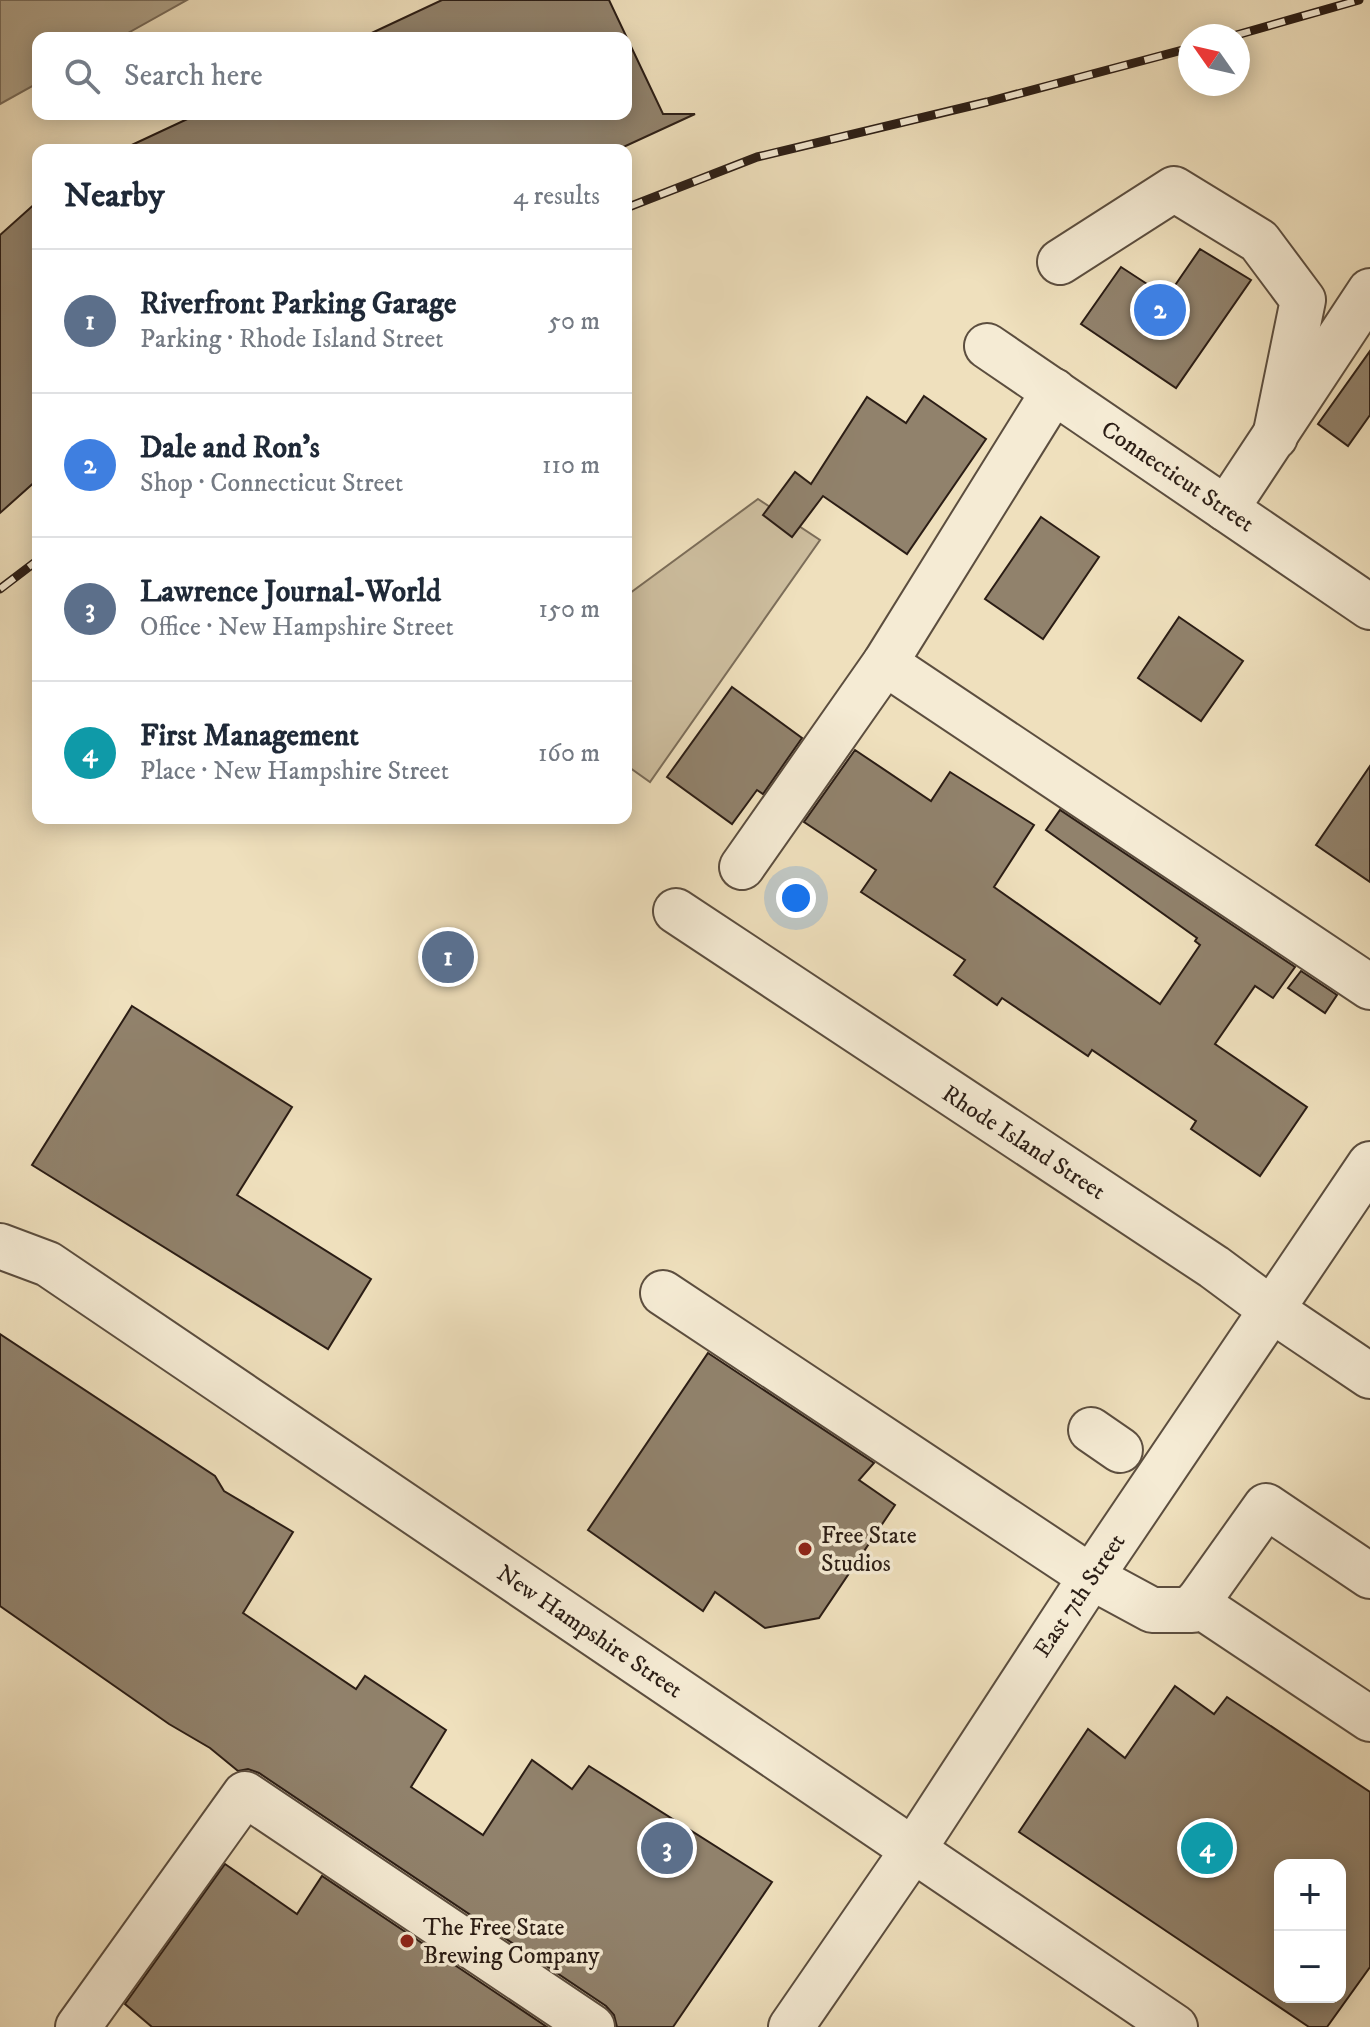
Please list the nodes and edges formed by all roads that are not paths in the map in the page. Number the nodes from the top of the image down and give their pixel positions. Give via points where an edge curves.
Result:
1 (1060, 262) dead end
2 (1370, 291) edge
3 (987, 346) dead end
4 (1054, 391) junction
5 (1275, 437) junction
6 (1226, 509) junction
7 (1370, 607) edge
8 (885, 663) junction
9 (742, 867) dead end
10 (676, 911) dead end
11 (1370, 987) edge
12 (1370, 1164) edge
13 (3, 1253) edge
14 (663, 1293) dead end
15 (1272, 1310) junction
16 (1370, 1376) edge
17 (1370, 1576) edge
18 (1091, 1577) junction
19 (1196, 1603) junction
20 (1370, 1719) edge
21 (913, 1850) junction
22 (78, 2027) edge
23 (592, 2027) edge
24 (791, 2027) edge
25 (1175, 2027) edge

1 - 5 street via 1174,189 1259,241 1303,300
2 - 5 street
3 - 4 street, Connecticut Street
4 - 6 street, Connecticut Street
4 - 8 street
5 - 6 street
6 - 7 street, Connecticut Street
8 - 9 street
8 - 11 street
10 - 15 street, Rhode Island Street
12 - 15 street, East 7th Street
13 - 21 street, New Hampshire Street via 48,1264
14 - 18 street
15 - 16 street, Rhode Island Street
15 - 18 street, East 7th Street
17 - 19 street via 1266,1506
18 - 19 street via 1152,1610 1192,1610
18 - 21 street, East 7th Street
19 - 20 street
21 - 24 street, East 7th Street
21 - 25 street, New Hampshire Street
22 - 23 street via 245,1794

